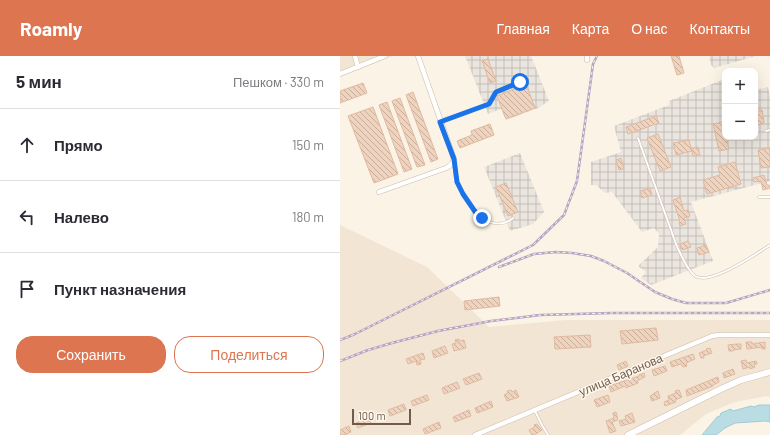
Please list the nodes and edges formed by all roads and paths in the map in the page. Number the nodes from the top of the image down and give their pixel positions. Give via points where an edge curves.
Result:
1 (355, 56) edge
2 (385, 56) edge
3 (418, 56) edge
4 (358, 67) junction
5 (340, 74) edge
6 (520, 82) dead end
7 (440, 122) junction
8 (770, 130) edge
9 (766, 131) dead end
10 (638, 138) dead end
11 (454, 161) junction
12 (379, 192) dead end
13 (759, 197) dead end
14 (770, 197) edge
15 (513, 218) dead end
16 (770, 245) edge
17 (770, 335) edge
18 (770, 372) edge
19 (535, 411) junction
20 (475, 435) edge
21 (548, 435) edge
22 (628, 435) edge

1 - 4 street
2 - 4 street
3 - 7 street
4 - 5 street
6 - 7 lane via 496,92 489,104
7 - 11 street
8 - 9 lane
10 - 16 lane via 676,244 694,275 704,278 716,275 740,264
11 - 12 street via 446,168
11 - 15 lane via 457,182 476,213 496,224
13 - 14 lane
17 - 19 street, улица Баранова via 712,336
18 - 22 street via 721,389
19 - 20 street, улица Баранова
19 - 21 lane

